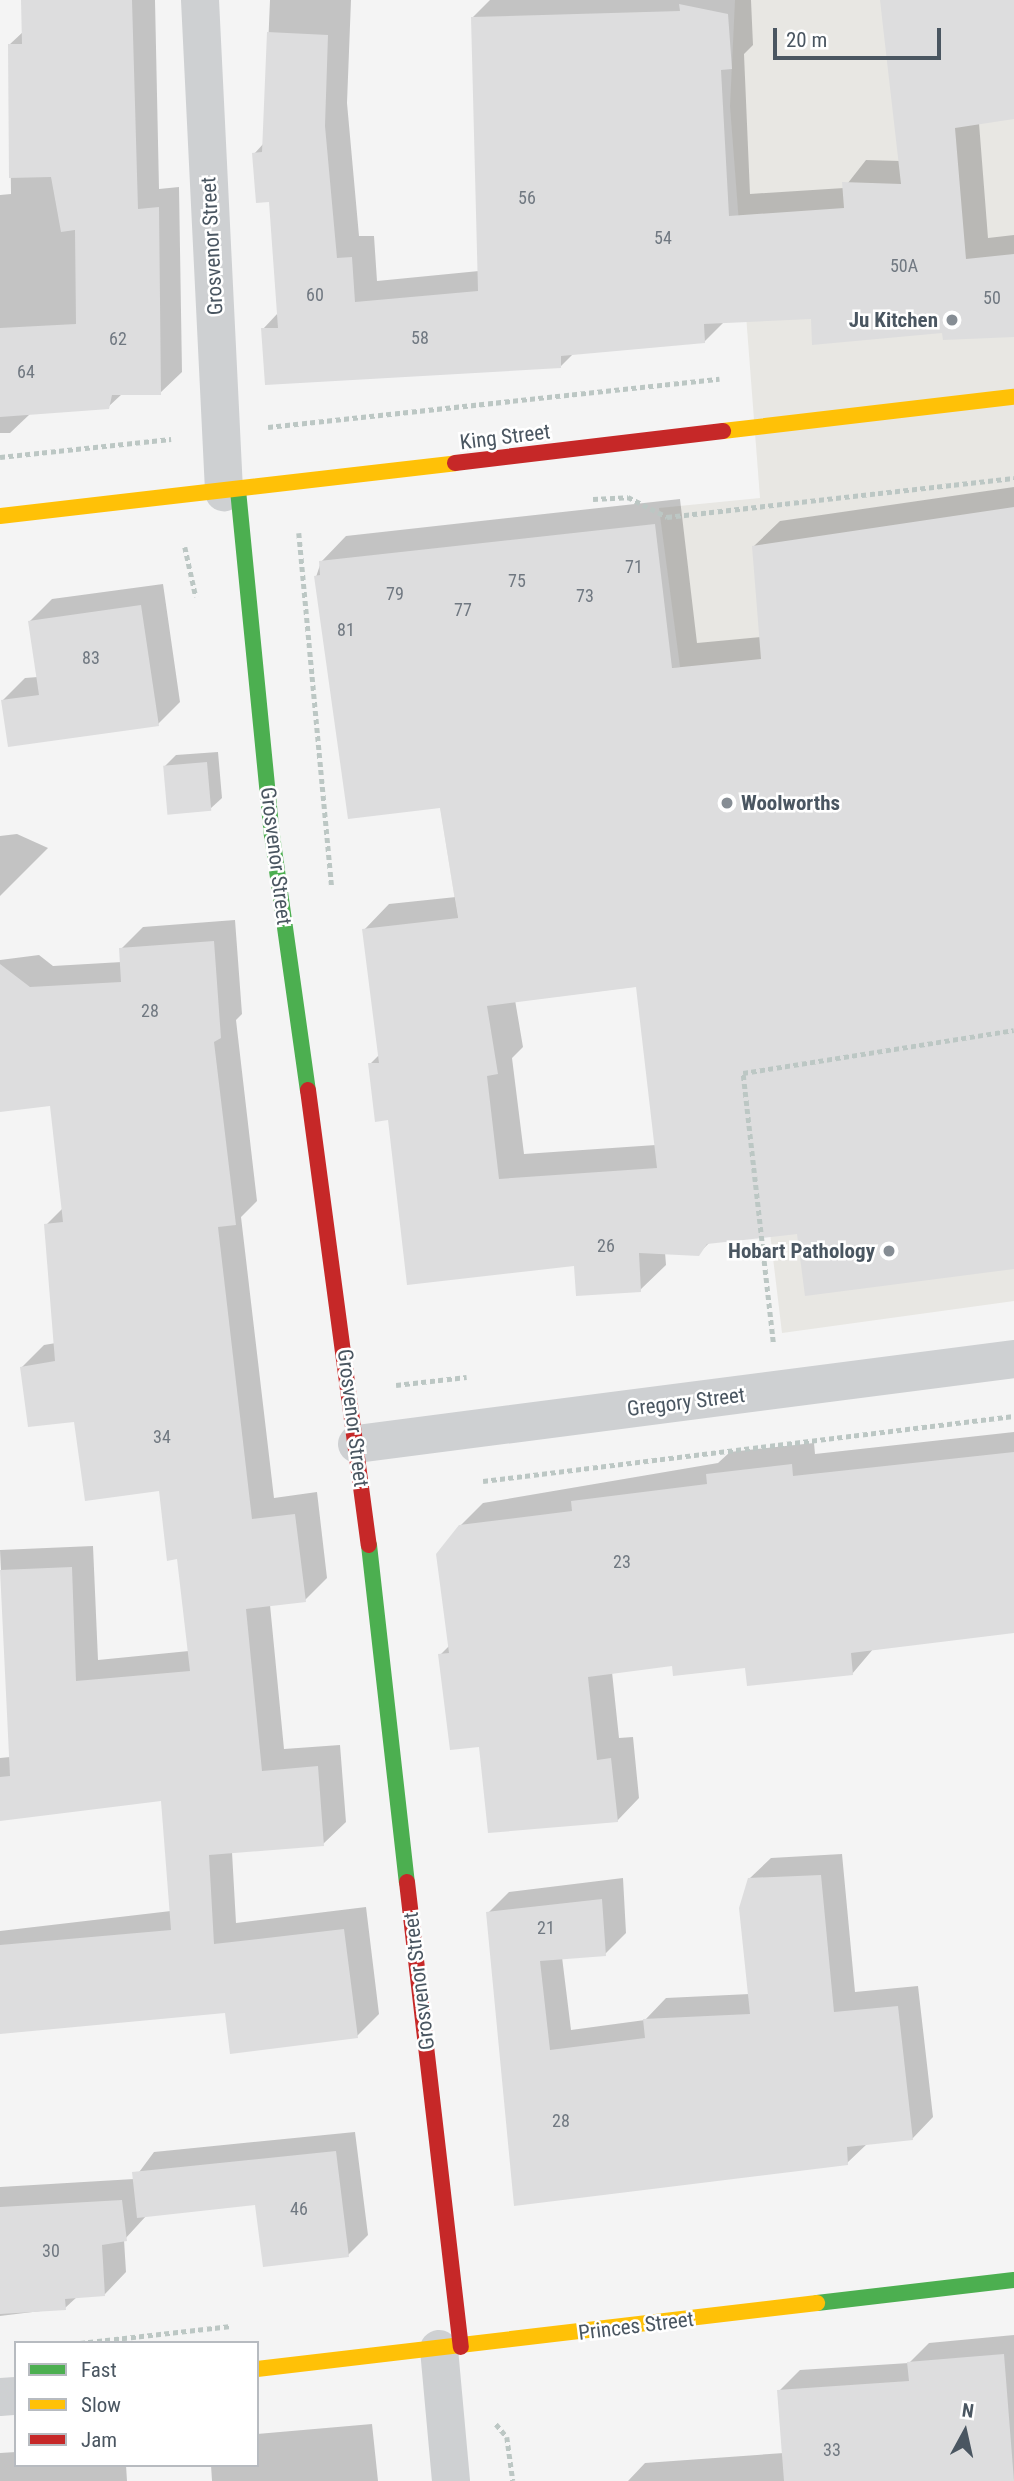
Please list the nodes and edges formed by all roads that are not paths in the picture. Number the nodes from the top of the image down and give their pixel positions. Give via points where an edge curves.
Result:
1 (200, 0) edge
2 (1014, 397) edge
3 (231, 491) junction
4 (0, 516) edge
5 (1014, 1359) edge
6 (357, 1444) junction
7 (1014, 2280) edge
8 (450, 2348) junction
9 (259, 2369) edge
10 (451, 2481) edge

1 - 3 street, Grosvenor Street
2 - 3 street, King Street
3 - 4 street, King Street
3 - 6 street, Grosvenor Street via 272,835
5 - 6 street, Gregory Street
6 - 8 street, Grosvenor Street
7 - 8 street, Princes Street
8 - 9 street, Princes Street
8 - 10 street, Grosvenor Street

